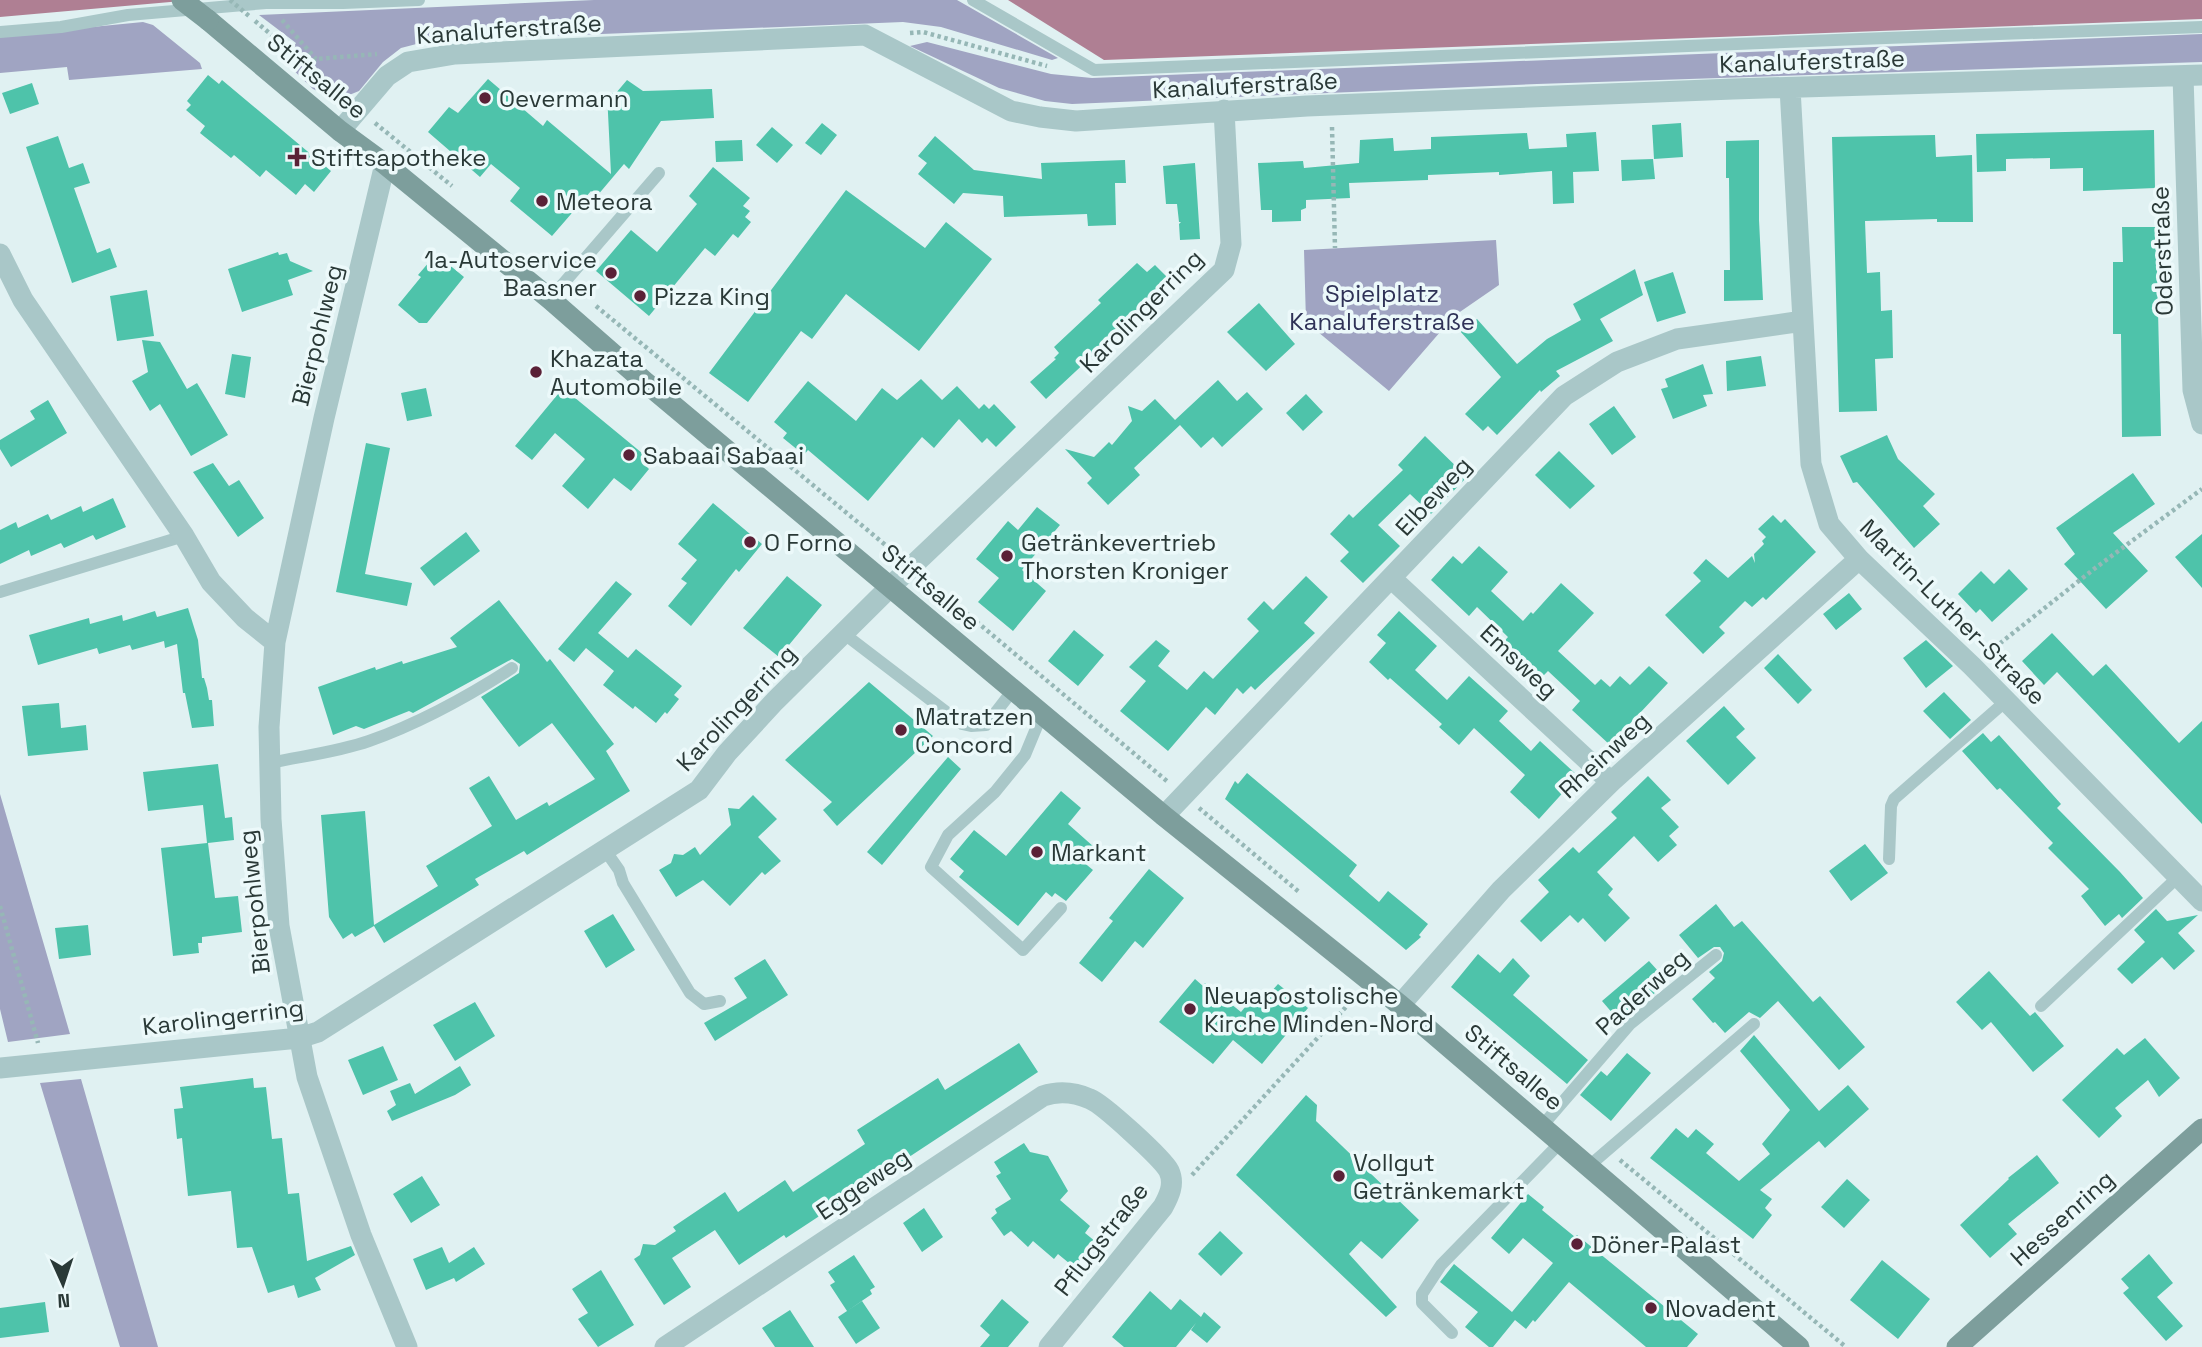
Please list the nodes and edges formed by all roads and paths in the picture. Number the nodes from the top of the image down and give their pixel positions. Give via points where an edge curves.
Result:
1 (184, 0) edge
2 (230, 0) edge
3 (419, 0) edge
4 (973, 0) edge
5 (266, 3) junction
6 (2202, 27) edge
7 (0, 32) edge
8 (865, 35) junction
9 (316, 59) junction
10 (408, 62) junction
11 (307, 65) junction
12 (1094, 70) junction
13 (2192, 76) edge
14 (1790, 88) junction
15 (1331, 106) junction
16 (359, 109) junction
17 (1224, 110) junction
18 (340, 131) junction
19 (385, 164) junction
20 (659, 173) dead end
21 (462, 195) dead end
22 (1335, 248) dead end
23 (0, 254) edge
24 (550, 299) junction
25 (595, 305) dead end
26 (1802, 321) junction
27 (2202, 424) edge
28 (2202, 489) edge
29 (184, 536) junction
30 (1859, 559) junction
31 (911, 567) junction
32 (1391, 579) junction
33 (890, 587) junction
34 (0, 593) edge
35 (843, 633) junction
36 (275, 642) junction
37 (1972, 666) junction
38 (512, 668) dead end
39 (1013, 690) junction
40 (2006, 701) junction
41 (1042, 714) junction
42 (270, 763) junction
43 (1611, 782) junction
44 (1184, 795) junction
45 (1164, 816) junction
46 (605, 850) junction
47 (1889, 859) dead end
48 (1274, 871) dead end
49 (2178, 877) junction
50 (2202, 901) edge
51 (0, 906) edge
52 (1061, 908) dead end
53 (1716, 955) dead end
54 (1370, 981) junction
55 (720, 1001) dead end
56 (1400, 1004) junction
57 (2041, 1006) dead end
58 (1754, 1024) dead end
59 (299, 1038) junction
60 (44, 1062) junction
61 (0, 1068) edge
62 (1097, 1102) joint
63 (1542, 1126) junction
64 (2202, 1129) edge
65 (1561, 1142) junction
66 (1589, 1166) junction
67 (1191, 1176) dead end
68 (1452, 1332) dead end
69 (407, 1347) edge
70 (665, 1347) edge
71 (1049, 1347) edge
72 (1799, 1347) edge
73 (1957, 1347) edge

1 - 18 main road, Stiftsallee, bridge
2 - 11 path, bridge
3 - 5 lane
4 - 12 lane
5 - 7 lane
5 - 9 path
6 - 12 lane
8 - 10 street, Kanaluferstraße via 456,54
8 - 12 path via 923,32 1047,66
8 - 17 street, Kanaluferstraße via 1011,111 1076,121
9 - 10 path via 385,53
9 - 11 path
10 - 16 street, Kanaluferstraße via 387,76
11 - 16 path
13 - 14 street, Kanaluferstraße
13 - 27 street, Oderstraße via 2193,390
14 - 15 street, Kanaluferstraße
14 - 26 street, Martin-Luther-Straße
15 - 17 street, Kanaluferstraße
15 - 22 path
16 - 18 street, Kanaluferstraße
16 - 21 path
17 - 31 street, Karolingerring via 1231,244 1224,270
18 - 19 main road, Stiftsallee
19 - 24 main road, Stiftsallee
19 - 36 street, Bierpohlweg
20 - 24 lane
23 - 29 street via 23,300
24 - 33 main road, Stiftsallee
25 - 31 path
26 - 30 street, Martin-Luther-Straße via 1811,464 1829,524
26 - 32 street, Elbeweg via 1677,339 1617,362 1564,396
28 - 37 path
29 - 34 lane
29 - 36 street via 211,582
30 - 37 street, Martin-Luther-Straße
30 - 43 street, Rheinweg
31 - 33 street, Karolingerring
31 - 44 path
32 - 43 street, Emsweg
32 - 44 street, Elbeweg
33 - 35 street, Karolingerring
33 - 39 main road, Stiftsallee
35 - 39 lane via 962,724 986,725
35 - 46 street, Karolingerring via 727,753 699,790
36 - 42 street, Bierpohlweg
37 - 40 street, Martin-Luther-Straße
38 - 42 lane via 466,697 367,742
39 - 41 main road, Stiftsallee
40 - 47 lane via 1894,799
40 - 49 street, Martin-Luther-Straße
41 - 45 main road, Stiftsallee
41 - 52 lane via 1025,755 995,792 948,835 931,867 1023,950
42 - 59 street, Bierpohlweg via 279,926
43 - 56 street, Rheinweg via 1501,890
44 - 45 street, Elbeweg
44 - 48 path
45 - 54 main road, Stiftsallee
46 - 55 lane via 690,993 705,1004
46 - 59 street, Karolingerring via 318,1032
49 - 50 street, Martin-Luther-Straße
49 - 57 lane
51 - 60 path
53 - 63 lane, Paderweg via 1630,1024
54 - 56 main road, Stiftsallee
54 - 67 path
56 - 63 main road, Stiftsallee
58 - 66 lane
59 - 60 street, Karolingerring
59 - 69 street, Bierpohlweg via 307,1077 361,1235
60 - 61 street, Karolingerring
62 - 70 street, Eggeweg via 1072,1093 1042,1097
62 - 71 street, Pflugstraße via 1161,1161 1170,1173 1171,1188 1163,1207
63 - 65 main road, Stiftsallee
64 - 73 main road, Hessenring
65 - 66 main road, Stiftsallee
65 - 68 lane via 1441,1265 1422,1294 1422,1303
66 - 72 main road, Stiftsallee

